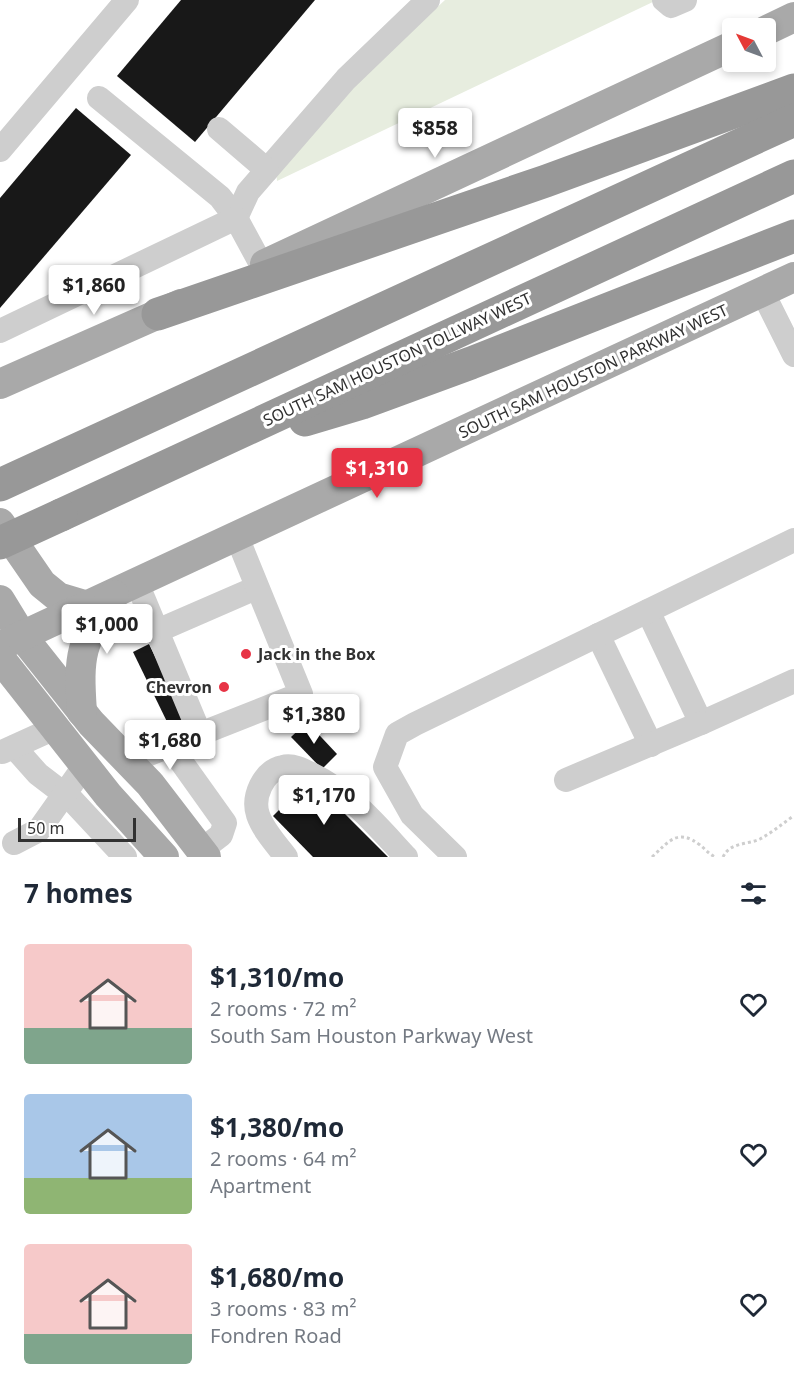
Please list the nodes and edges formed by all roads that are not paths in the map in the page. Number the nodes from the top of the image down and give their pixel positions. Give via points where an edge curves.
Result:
1 (127, 0) edge
2 (428, 0) edge
3 (664, 0) edge
4 (685, 0) edge
5 (794, 17) edge
6 (776, 26) edge
7 (722, 51) edge
8 (794, 90) edge
9 (99, 98) dead end
10 (794, 120) edge
11 (219, 129) dead end
12 (0, 150) edge
13 (267, 171) junction
14 (794, 176) edge
15 (236, 218) junction
16 (794, 236) edge
17 (262, 266) junction
18 (794, 277) edge
19 (762, 291) junction
20 (158, 314) junction
21 (0, 331) edge
22 (794, 354) edge
23 (0, 384) edge
24 (194, 452) junction
25 (0, 485) edge
26 (0, 523) edge
27 (237, 537) junction
28 (794, 540) edge
29 (0, 543) edge
30 (126, 588) junction
31 (256, 588) junction
32 (0, 600) edge
33 (88, 606) junction
34 (648, 610) junction
35 (157, 631) junction
36 (597, 635) junction
37 (11, 641) edge
38 (0, 658) edge
39 (794, 681) edge
40 (0, 687) edge
41 (35, 702) junction
42 (82, 712) junction
43 (700, 723) junction
44 (55, 728) junction
45 (200, 734) junction
46 (651, 745) junction
47 (170, 746) junction
48 (7, 750) edge
49 (129, 762) junction
50 (85, 765) junction
51 (566, 780) dead end
52 (63, 794) junction
53 (14, 843) dead end
54 (200, 855) edge
55 (125, 857) edge
56 (164, 857) edge
57 (286, 857) edge
58 (406, 857) edge
59 (455, 857) edge

1 - 12 street
2 - 13 street via 346,79
3 - 4 street via 671,6
5 - 6 main road
7 - 17 main road
8 - 20 highway via 535,185
9 - 15 street via 220,197
10 - 25 highway
11 - 13 street
13 - 15 street via 248,192
14 - 24 highway, SOUTH SAM HOUSTON TOLLWAY WEST
15 - 17 street
15 - 21 street
16 - 24 highway via 362,403
17 - 20 main road
18 - 19 main road, SOUTH SAM HOUSTON PARKWAY WEST
19 - 22 street
19 - 27 main road, SOUTH SAM HOUSTON PARKWAY WEST
20 - 23 main road
24 - 29 highway, SOUTH SAM HOUSTON TOLLWAY WEST, bridge
26 - 33 main road via 42,584 58,597
27 - 30 main road, SOUTH SAM HOUSTON PARKWAY WEST
27 - 31 street
28 - 34 street
30 - 33 main road, SOUTH SAM HOUSTON PARKWAY WEST
30 - 35 street
30 - 42 main road via 95,621 85,642 79,670
31 - 35 street
31 - 45 street via 301,694
32 - 37 main road
33 - 37 main road, SOUTH SAM HOUSTON PARKWAY WEST
34 - 36 street
34 - 43 street
35 - 45 street
36 - 46 street
36 - 59 street via 397,734 385,767 412,815
37 - 42 main road
38 - 41 main road
39 - 43 street
40 - 41 main road
41 - 44 main road
42 - 49 main road
43 - 46 street
44 - 48 street
44 - 50 main road
45 - 47 street
46 - 51 street
47 - 49 street
47 - 54 street via 225,823 225,830
48 - 52 street
49 - 54 main road via 150,784
50 - 52 street
50 - 56 main road
52 - 53 street via 39,830
52 - 55 street
57 - 58 street via 258,814 258,789 266,777 282,766 294,767 336,788

